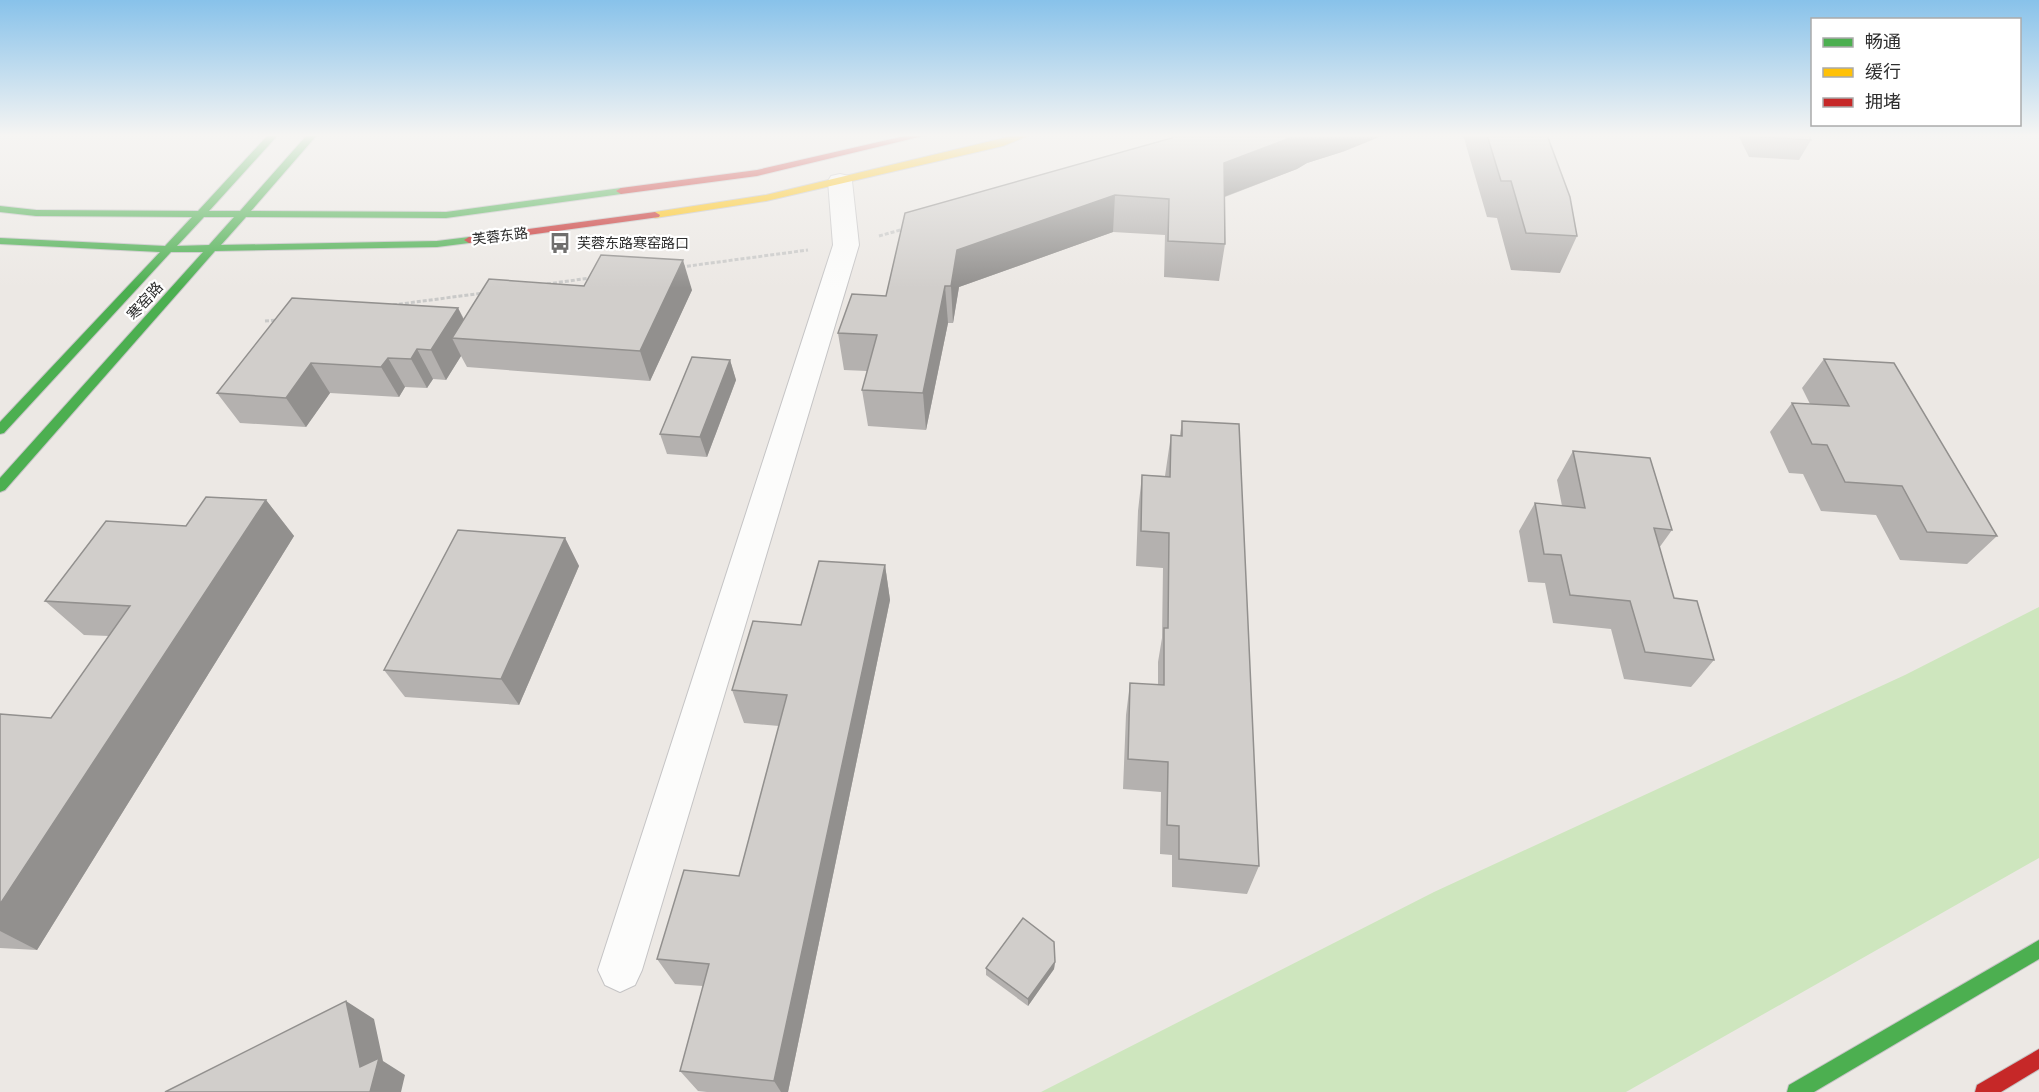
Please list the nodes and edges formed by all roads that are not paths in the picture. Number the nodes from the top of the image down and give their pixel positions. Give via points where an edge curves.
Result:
1 (228, 186) edge
2 (269, 186) edge
3 (661, 186) edge
4 (818, 186) edge
5 (840, 186) edge
6 (0, 209) edge
7 (245, 213) junction
8 (202, 214) junction
9 (0, 241) edge
10 (216, 247) junction
11 (170, 249) junction
12 (0, 430) edge
13 (0, 487) edge
14 (2039, 949) edge
15 (620, 970) dead end
16 (2039, 1058) edge
17 (1796, 1092) edge
18 (1984, 1092) edge

1 - 8 main road, 寒窑路
2 - 7 main road, 寒窑路
3 - 7 main road, 芙蓉东路 via 446,215
4 - 10 main road, 芙蓉东路 via 766,198 436,244
5 - 15 street via 846,245
6 - 8 main road, 芙蓉东路 via 36,213
7 - 8 main road, 芙蓉东路
7 - 10 main road, 寒窑路
8 - 11 main road, 寒窑路
9 - 11 main road, 芙蓉东路
10 - 11 main road, 芙蓉东路
10 - 13 main road, 寒窑路
11 - 12 main road, 寒窑路
14 - 17 main road
16 - 18 main road

